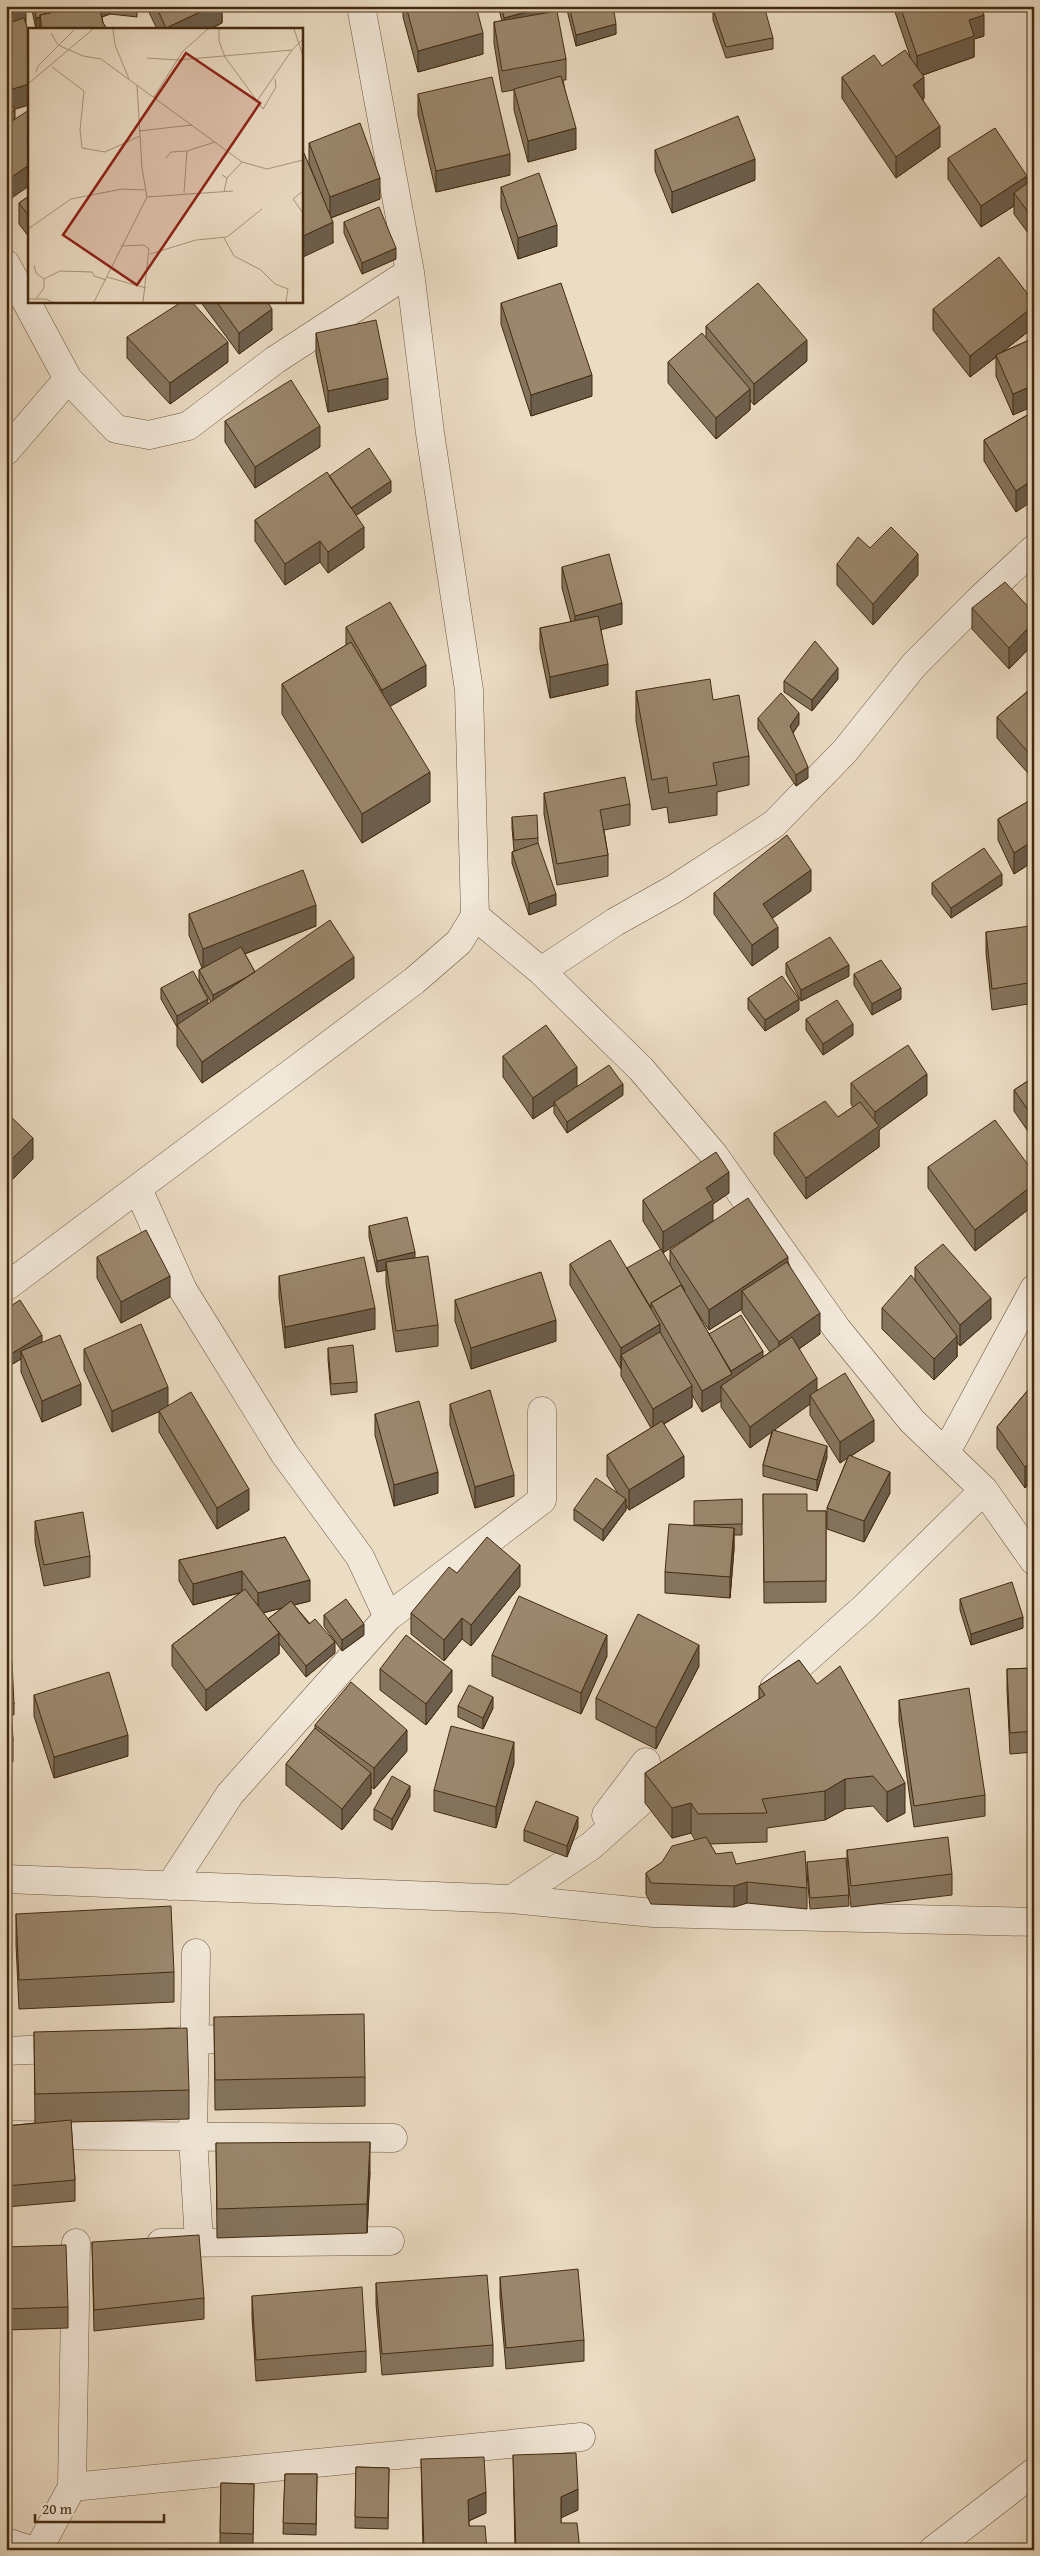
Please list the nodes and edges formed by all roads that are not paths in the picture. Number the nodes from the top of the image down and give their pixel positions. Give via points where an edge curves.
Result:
1 (361, 6) edge
2 (6, 264) edge
3 (410, 272) junction
4 (68, 379) junction
5 (6, 451) edge
6 (1034, 549) edge
7 (475, 916) junction
8 (541, 971) junction
9 (138, 1189) junction
10 (6, 1287) edge
11 (1034, 1290) edge
12 (542, 1411) dead end
13 (946, 1452) junction
14 (984, 1490) junction
15 (1034, 1561) edge
16 (388, 1617) junction
17 (758, 1702) edge
18 (693, 1756) edge
19 (646, 1762) dead end
20 (591, 1846) junction
21 (6, 1879) edge
22 (170, 1886) junction
23 (512, 1899) junction
24 (1034, 1922) edge
25 (196, 1953) dead end
26 (276, 2036) edge
27 (197, 2040) junction
28 (6, 2051) edge
29 (6, 2136) edge
30 (194, 2137) junction
31 (394, 2138) dead end
32 (390, 2241) dead end
33 (104, 2243) edge
34 (132, 2243) edge
35 (199, 2243) junction
36 (581, 2437) dead end
37 (1034, 2472) edge
38 (72, 2487) junction
39 (6, 2542) edge
40 (31, 2550) edge
41 (38, 2550) edge
42 (933, 2550) edge

1 - 3 street
2 - 4 street
3 - 4 street via 275,360 188,426 149,435 116,429
3 - 7 street via 430,433 469,690
4 - 5 street
6 - 8 street via 914,665 845,751 774,824
7 - 8 street
7 - 9 street via 459,942 414,981
8 - 13 street via 641,1069 714,1155 837,1329 912,1421
9 - 10 street
9 - 16 street via 183,1290 284,1453 360,1557
11 - 13 street
12 - 16 street via 542,1500
13 - 14 street
14 - 15 street
14 - 17 street via 865,1607
16 - 22 street via 230,1794
18 - 20 street
19 - 20 street via 599,1823
20 - 23 street
21 - 22 street
22 - 23 street
23 - 24 street via 653,1913
25 - 27 street
26 - 27 street
27 - 28 street
27 - 30 street
29 - 30 street
30 - 31 street
30 - 35 street
32 - 35 street
33 - 38 street via 63,2245
34 - 35 street
36 - 38 street
37 - 42 street
38 - 41 street
39 - 40 street

